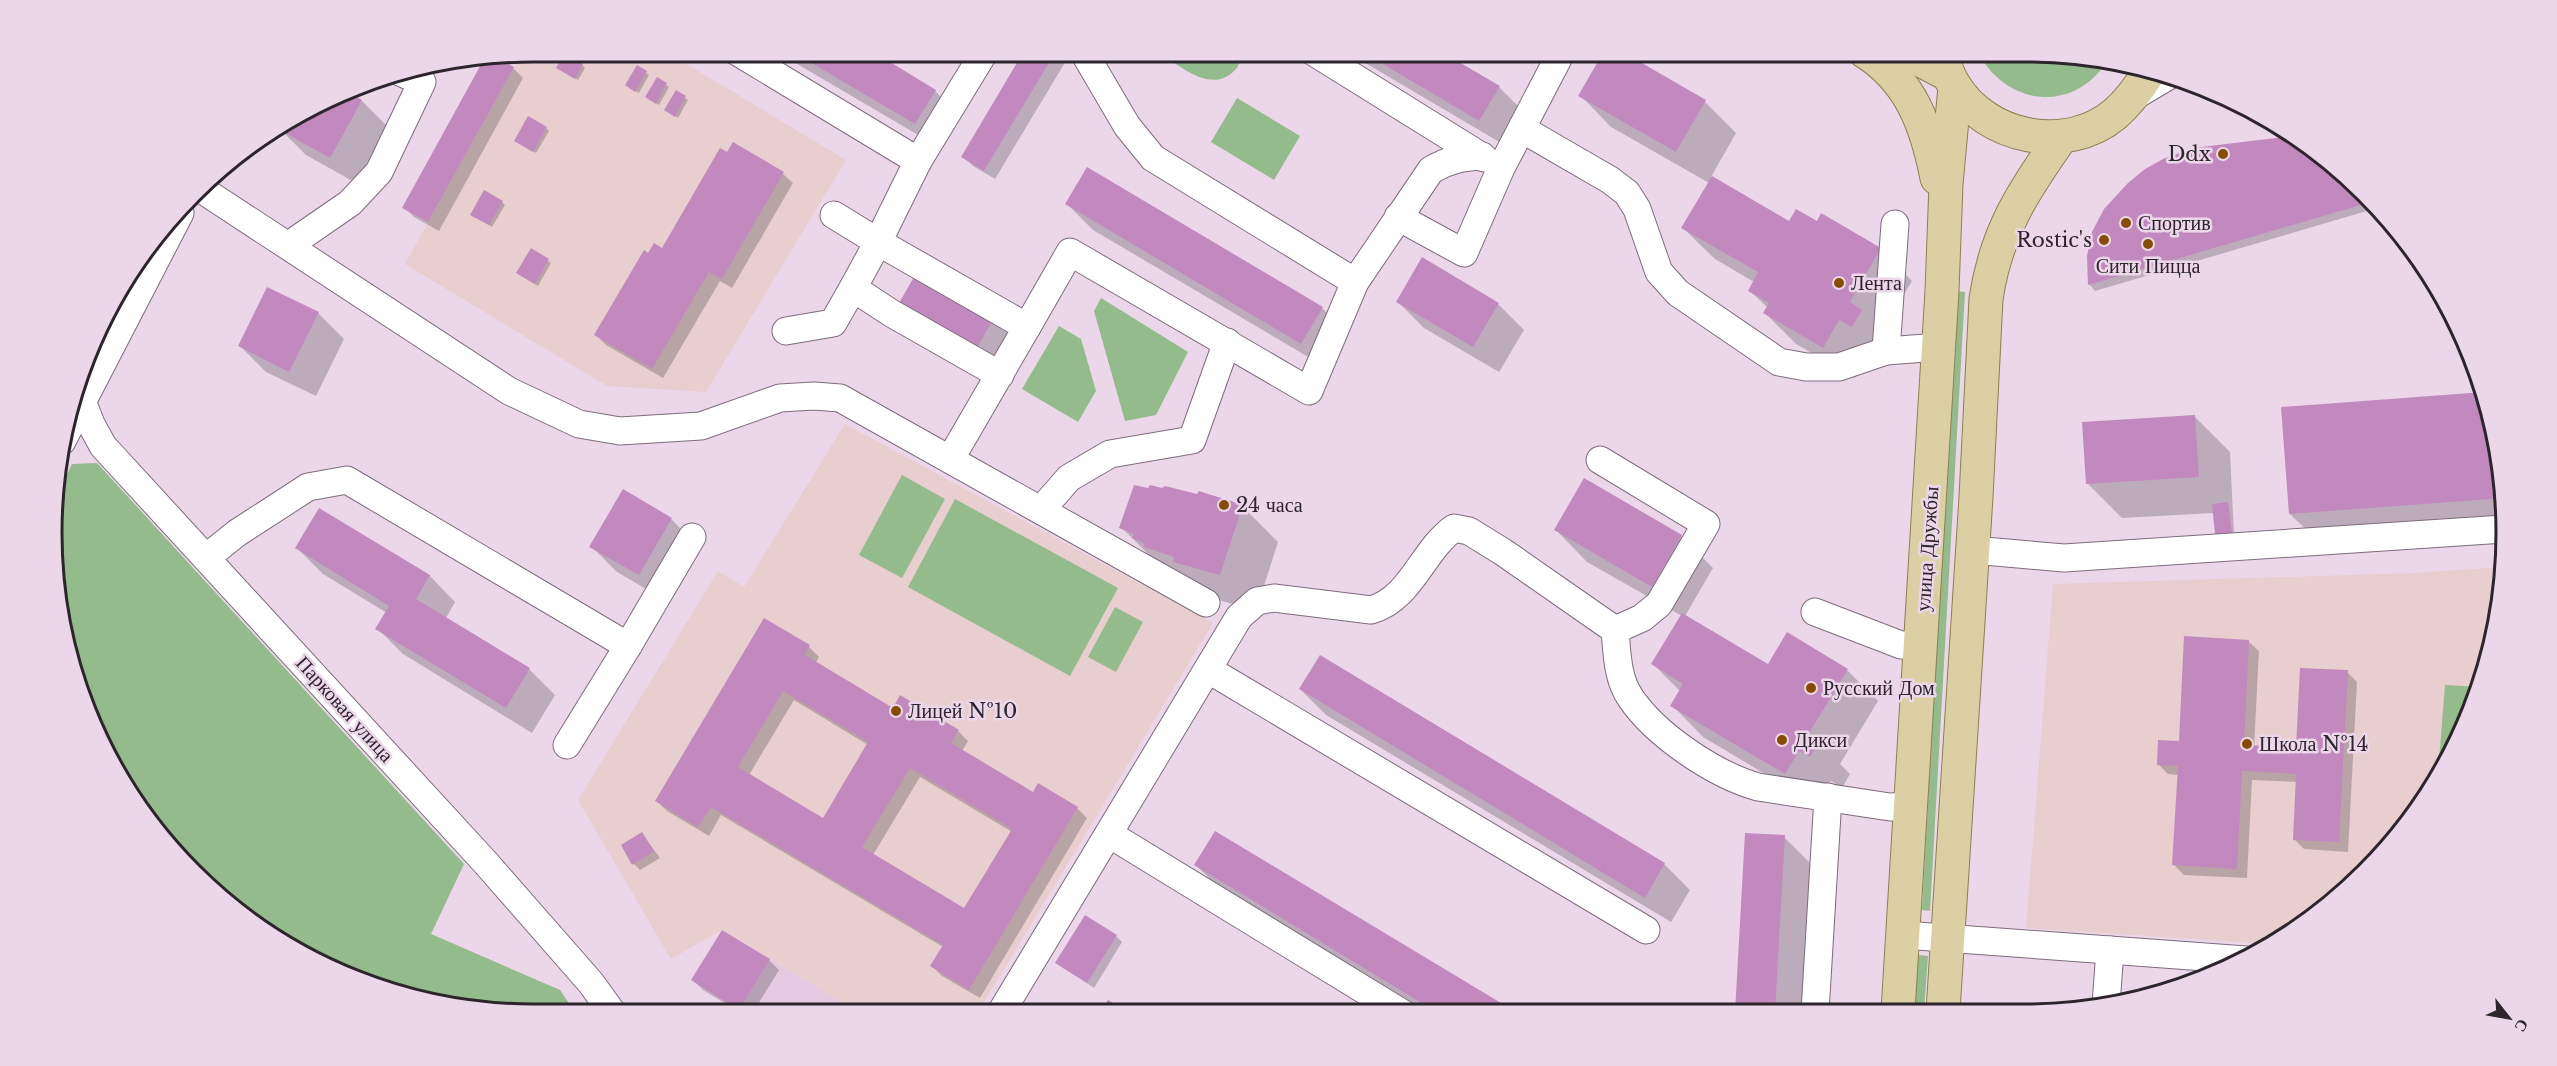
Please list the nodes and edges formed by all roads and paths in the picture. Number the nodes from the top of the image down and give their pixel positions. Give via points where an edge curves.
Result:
1 (754, 62) edge
2 (978, 62) edge
3 (1089, 62) edge
4 (1330, 62) edge
5 (1556, 62) edge
6 (1878, 62) edge
7 (1928, 62) edge
8 (1948, 71) edge
9 (412, 78) edge
10 (2141, 84) edge
11 (1521, 129) junction
12 (2062, 136) junction
13 (918, 161) junction
14 (1492, 162) junction
15 (207, 193) edge
16 (1945, 214) junction
17 (834, 215) dead end
18 (1398, 217) junction
19 (1896, 224) dead end
20 (169, 234) edge
21 (879, 242) junction
22 (289, 245) junction
23 (1355, 282) junction
24 (853, 288) junction
25 (1027, 327) junction
26 (786, 331) dead end
27 (1227, 342) junction
28 (1939, 347) junction
29 (1886, 351) junction
30 (1000, 375) junction
31 (82, 401) junction
32 (80, 406) edge
33 (951, 458) junction
34 (1600, 460) dead end
35 (1041, 510) junction
36 (2496, 530) edge
37 (692, 537) dead end
38 (1973, 550) junction
39 (207, 557) junction
40 (1206, 603) dead end
41 (1815, 612) dead end
42 (1615, 630) junction
43 (1920, 645) junction
44 (628, 646) junction
45 (1209, 670) junction
46 (567, 745) dead end
47 (1828, 797) junction
48 (1911, 806) junction
49 (1108, 834) junction
50 (1646, 930) dead end
51 (1903, 935) junction
52 (1948, 938) junction
53 (2110, 950) junction
54 (2227, 959) edge
55 (2107, 997) edge
56 (606, 1004) edge
57 (1006, 1004) edge
58 (1387, 1004) edge
59 (1815, 1004) edge
60 (1898, 1004) edge
61 (1943, 1004) edge

1 - 13 street
2 - 13 street
3 - 23 street via 1127,126 1153,158
4 - 14 street
5 - 11 street
6 - 16 main road via 1894,75 1912,100 1929,136
7 - 8 main road
8 - 12 main road via 1975,111 2002,127 2031,136
8 - 16 main road, улица Дружбы
9 - 22 street via 422,82 379,172 350,203
10 - 12 main road via 2113,116
11 - 14 street
11 - 29 street via 1627,193 1637,209 1659,273 1678,293 1779,362 1806,368 1839,367
12 - 38 main road via 2016,204 1989,276
13 - 21 street
14 - 18 street via 1454,159 1431,170
14 - 18 street via 1464,253
15 - 22 street
16 - 28 main road, улица Дружбы
17 - 21 street
18 - 23 street
19 - 29 street
20 - 31 street
21 - 24 street
21 - 25 street
22 - 33 street via 509,391 579,424 620,431 701,426 780,398 840,398
23 - 27 street via 1309,391
24 - 26 street via 833,323
24 - 30 street
25 - 27 street via 1070,252
25 - 30 street
27 - 35 street via 1192,440 1110,454 1069,478
28 - 29 street
28 - 43 main road, улица Дружбы
30 - 33 street
31 - 32 street
31 - 39 street, Парковая улица via 103,446
33 - 35 street
34 - 42 street via 1706,524 1659,604 1642,618
35 - 40 street
36 - 38 street via 2064,558
37 - 44 street
38 - 52 main road
39 - 44 street via 308,487 347,480
39 - 56 street, Парковая улица via 485,862
41 - 43 street via 1901,645
42 - 45 street via 1478,536 1454,528 1440,538 1397,597 1383,606 1371,610 1274,598 1257,601 1239,617
42 - 47 street via 1619,672 1629,697 1677,743 1738,781
43 - 48 main road, улица Дружбы
44 - 46 street
45 - 49 street
45 - 50 street
47 - 48 street via 1890,807
47 - 59 street
48 - 51 main road, улица Дружбы
49 - 57 street
49 - 58 street
51 - 52 street
51 - 60 main road, улица Дружбы
52 - 53 street
52 - 61 main road
53 - 54 street
53 - 55 street

